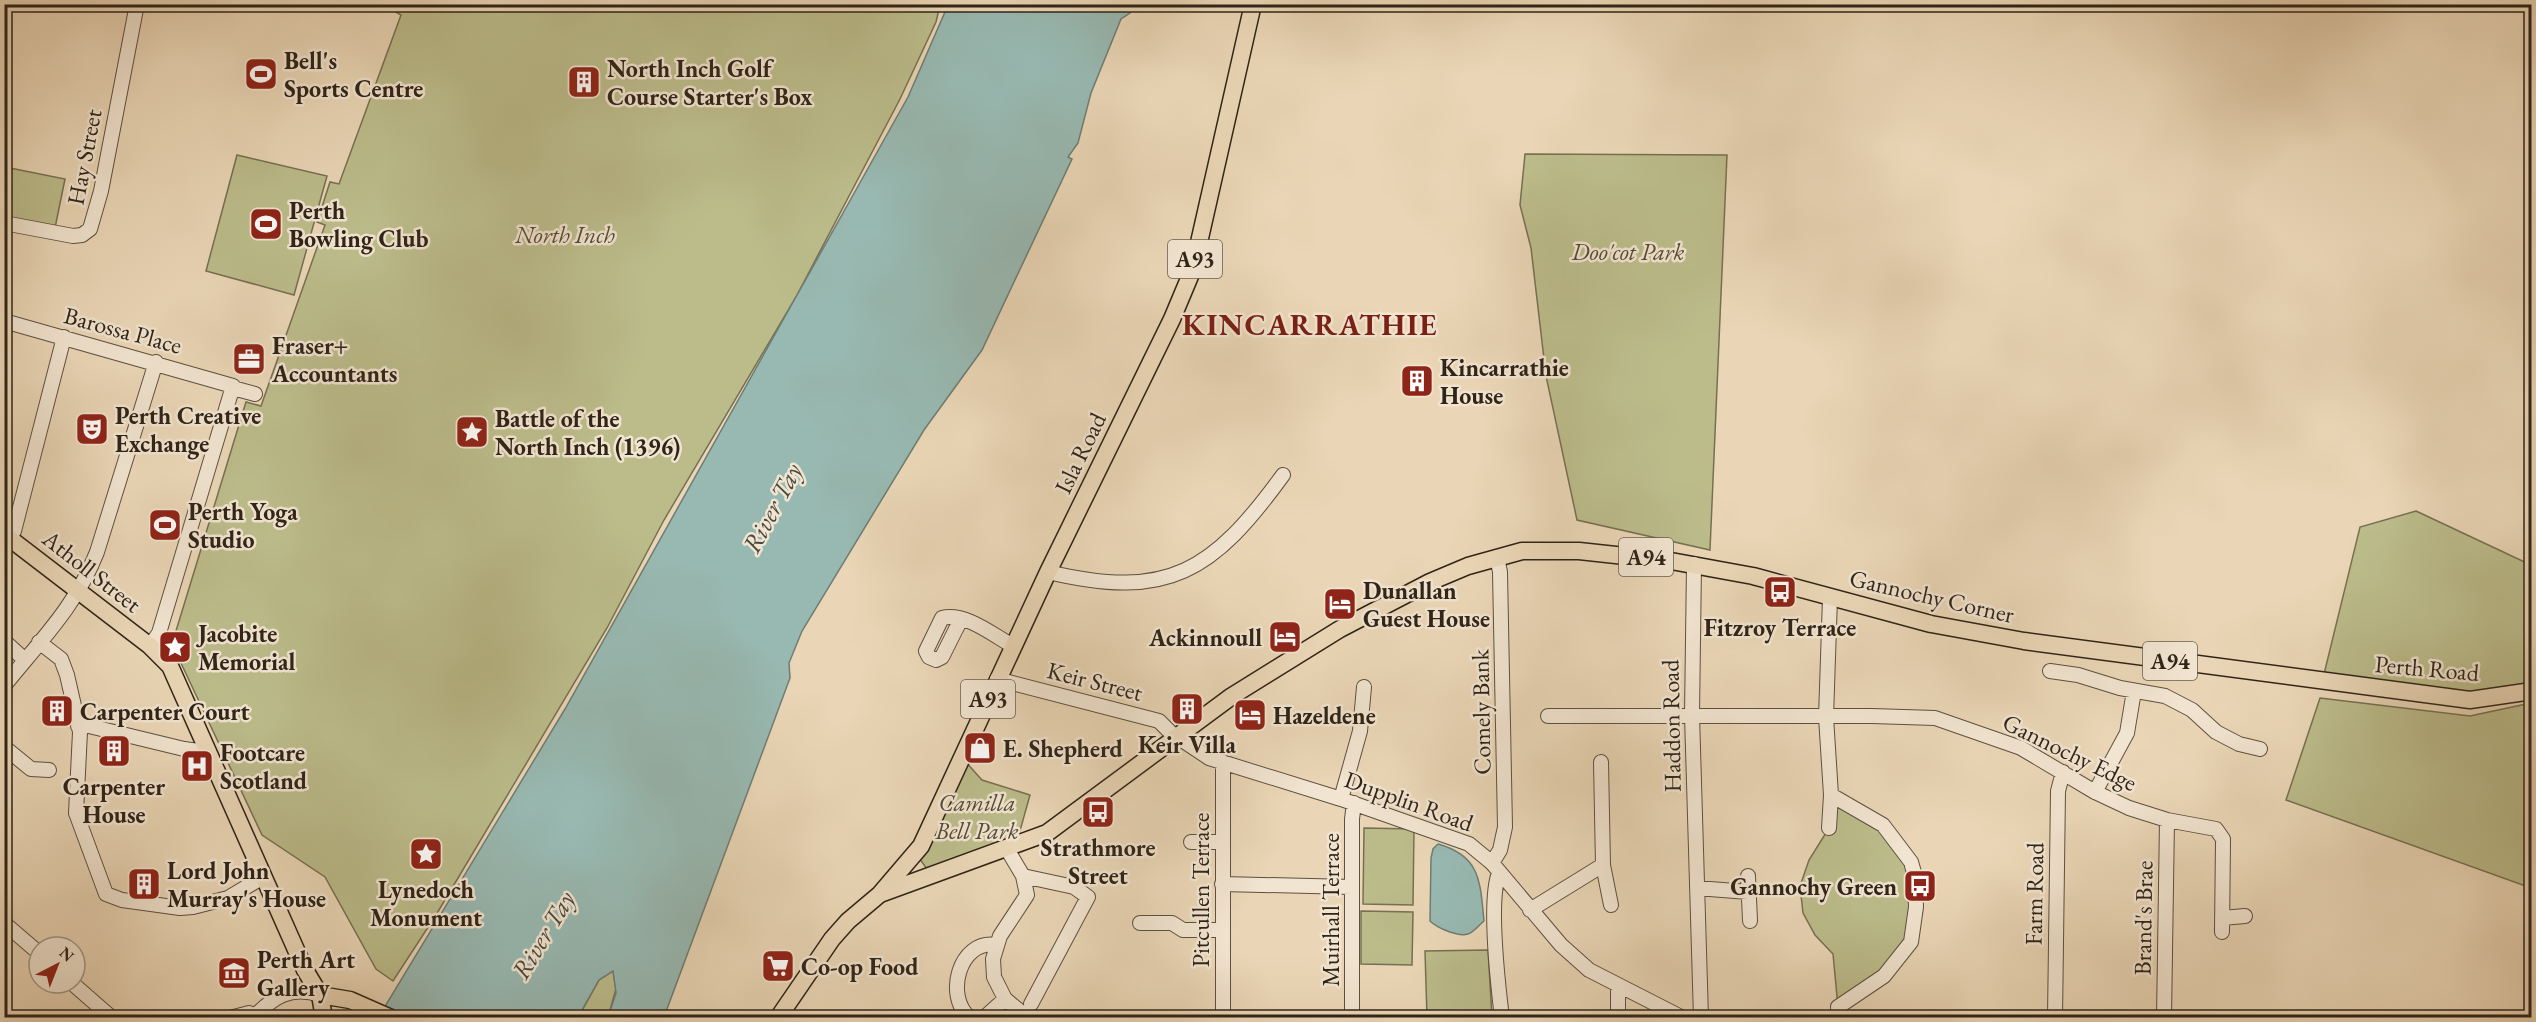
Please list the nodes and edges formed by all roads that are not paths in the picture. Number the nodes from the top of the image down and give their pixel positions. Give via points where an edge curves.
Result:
1 (137, 4) edge
2 (1252, 4) edge
3 (4, 223) edge
4 (4, 321) edge
5 (64, 337) junction
6 (156, 362) junction
7 (232, 386) junction
8 (255, 394) dead end
9 (1283, 475) dead end
10 (6, 538) edge
11 (1497, 557) junction
12 (1694, 564) junction
13 (1048, 572) junction
14 (80, 592) junction
15 (1830, 598) junction
16 (961, 619) dead end
17 (4, 641) edge
18 (39, 642) junction
19 (150, 646) junction
20 (1013, 646) junction
21 (25, 660) junction
22 (2050, 670) dead end
23 (997, 679) junction
24 (2317, 681) joint
25 (4, 686) edge
26 (1364, 687) dead end
27 (2532, 690) edge
28 (2134, 691) junction
29 (1692, 715) junction
30 (1548, 716) dead end
31 (1826, 717) junction
32 (78, 726) junction
33 (1178, 735) junction
34 (4, 747) edge
35 (207, 748) junction
36 (2260, 749) dead end
37 (1223, 762) junction
38 (1601, 762) dead end
39 (49, 770) dead end
40 (2063, 772) junction
41 (2095, 792) junction
42 (1831, 795) junction
43 (1348, 801) junction
44 (2167, 820) junction
45 (1829, 828) dead end
46 (1191, 842) dead end
47 (1222, 842) junction
48 (1007, 849) junction
49 (1603, 865) junction
50 (1496, 868) junction
51 (1023, 876) junction
52 (1748, 876) dead end
53 (263, 877) junction
54 (1222, 884) junction
55 (1352, 887) junction
56 (1697, 888) junction
57 (1748, 892) junction
58 (880, 894) junction
59 (1611, 905) dead end
60 (1530, 910) junction
61 (2245, 916) dead end
62 (1750, 921) dead end
63 (4, 923) edge
64 (1140, 923) dead end
65 (1223, 930) junction
66 (27, 943) edge
67 (996, 945) junction
68 (1618, 986) junction
69 (86, 995) edge
70 (320, 995) junction
71 (1005, 999) junction
72 (1029, 1011) edge
73 (112, 1017) edge
74 (230, 1017) edge
75 (254, 1017) edge
76 (324, 1017) edge
77 (391, 1017) edge
78 (778, 1017) edge
79 (970, 1017) edge
80 (984, 1017) edge
81 (1223, 1017) edge
82 (1352, 1017) edge
83 (1502, 1017) edge
84 (1618, 1017) edge
85 (1683, 1017) edge
86 (1701, 1017) edge
87 (1839, 1017) edge
88 (2055, 1017) edge
89 (2164, 1017) edge

1 - 3 street, Hay Street via 90,229 73,236
2 - 13 main road, Isla Road / A93 via 1193,268 1172,319
4 - 5 street, Barossa Place
5 - 6 street, Barossa Place
5 - 10 street via 15,531
6 - 7 street, Barossa Place
6 - 14 street via 97,552
7 - 8 street, Barossa Place
7 - 19 street via 159,633
9 - 13 street via 1252,518 1199,565 1172,576 1122,584
10 - 14 main road, Atholl Street
11 - 12 main road, A94 via 1522,551 1598,553
11 - 33 main road, A94 via 1387,602 1302,651
11 - 50 street, Comely Bank via 1505,827
12 - 15 main road, A94
12 - 29 street, Haddon Road
13 - 20 main road, Isla Road / A93
14 - 18 street
14 - 19 main road, Atholl Street
15 - 24 main road, Gannochy Corner / A94 via 1931,624 2024,641
15 - 31 street
16 - 20 street
17 - 21 street
18 - 21 street
18 - 32 street via 63,661
19 - 35 main road, Atholl Street via 170,666
20 - 23 main road, Isla Road / A93
21 - 25 street
22 - 28 street
23 - 33 street, Keir Street via 1159,721
23 - 58 main road, Isla Road / A93 via 921,846
24 - 27 main road, Perth Road / A94 via 2470,700
26 - 43 street, Muirhall Terrace
28 - 36 street via 2179,701 2216,732
28 - 41 street via 2127,733
29 - 30 street, Gannochy Edge
29 - 31 street, Gannochy Edge
29 - 56 street, Haddon Road
31 - 40 street, Gannochy Edge via 1935,718 2021,748
31 - 42 street
32 - 35 street via 184,749
32 - 53 street via 76,813 103,891 112,898 180,908 228,898
33 - 37 street, Dupplin Road via 1209,758
33 - 48 main road, A94 via 1047,833
34 - 39 street via 31,769
35 - 53 main road, Atholl Street
37 - 43 street, Dupplin Road
37 - 47 street, Pitcullen Terrace
38 - 49 street
40 - 41 street, Gannochy Edge
40 - 88 street, Farm Road via 2058,790
41 - 44 street, Gannochy Edge
42 - 45 street
42 - 87 street via 1883,825 1911,862 1916,907 1911,942 1884,976 1838,1007
43 - 50 street, Dupplin Road via 1469,844
43 - 55 street, Muirhall Terrace
44 - 61 street, Gannochy Edge via 2216,829 2222,834 2222,925
44 - 89 street, Brand's Brae
46 - 47 street
47 - 54 street, Pitcullen Terrace
48 - 51 street
48 - 58 main road, A94
49 - 59 street
49 - 60 street
50 - 60 street, Dupplin Road
50 - 83 street, Comely Bank
51 - 67 street via 1026,898
51 - 72 street via 1074,886 1088,897
52 - 57 street
53 - 70 main road, Atholl Street
54 - 55 street
54 - 65 street, Pitcullen Terrace
55 - 82 street, Muirhall Terrace
56 - 57 street
56 - 86 street, Haddon Road
57 - 62 street
58 - 78 main road, A93 via 832,939
60 - 68 street, Dupplin Road via 1589,970
63 - 66 street
64 - 65 street via 1172,923 1183,930
65 - 81 street, Pitcullen Terrace
67 - 71 street via 994,977
67 - 79 street via 976,948 958,976 956,995
68 - 84 street
68 - 85 street, Dupplin Road
69 - 73 street
70 - 75 street via 293,990
70 - 76 main road
70 - 77 main road via 350,1000
71 - 72 street
71 - 80 street
74 - 75 street via 249,1013

